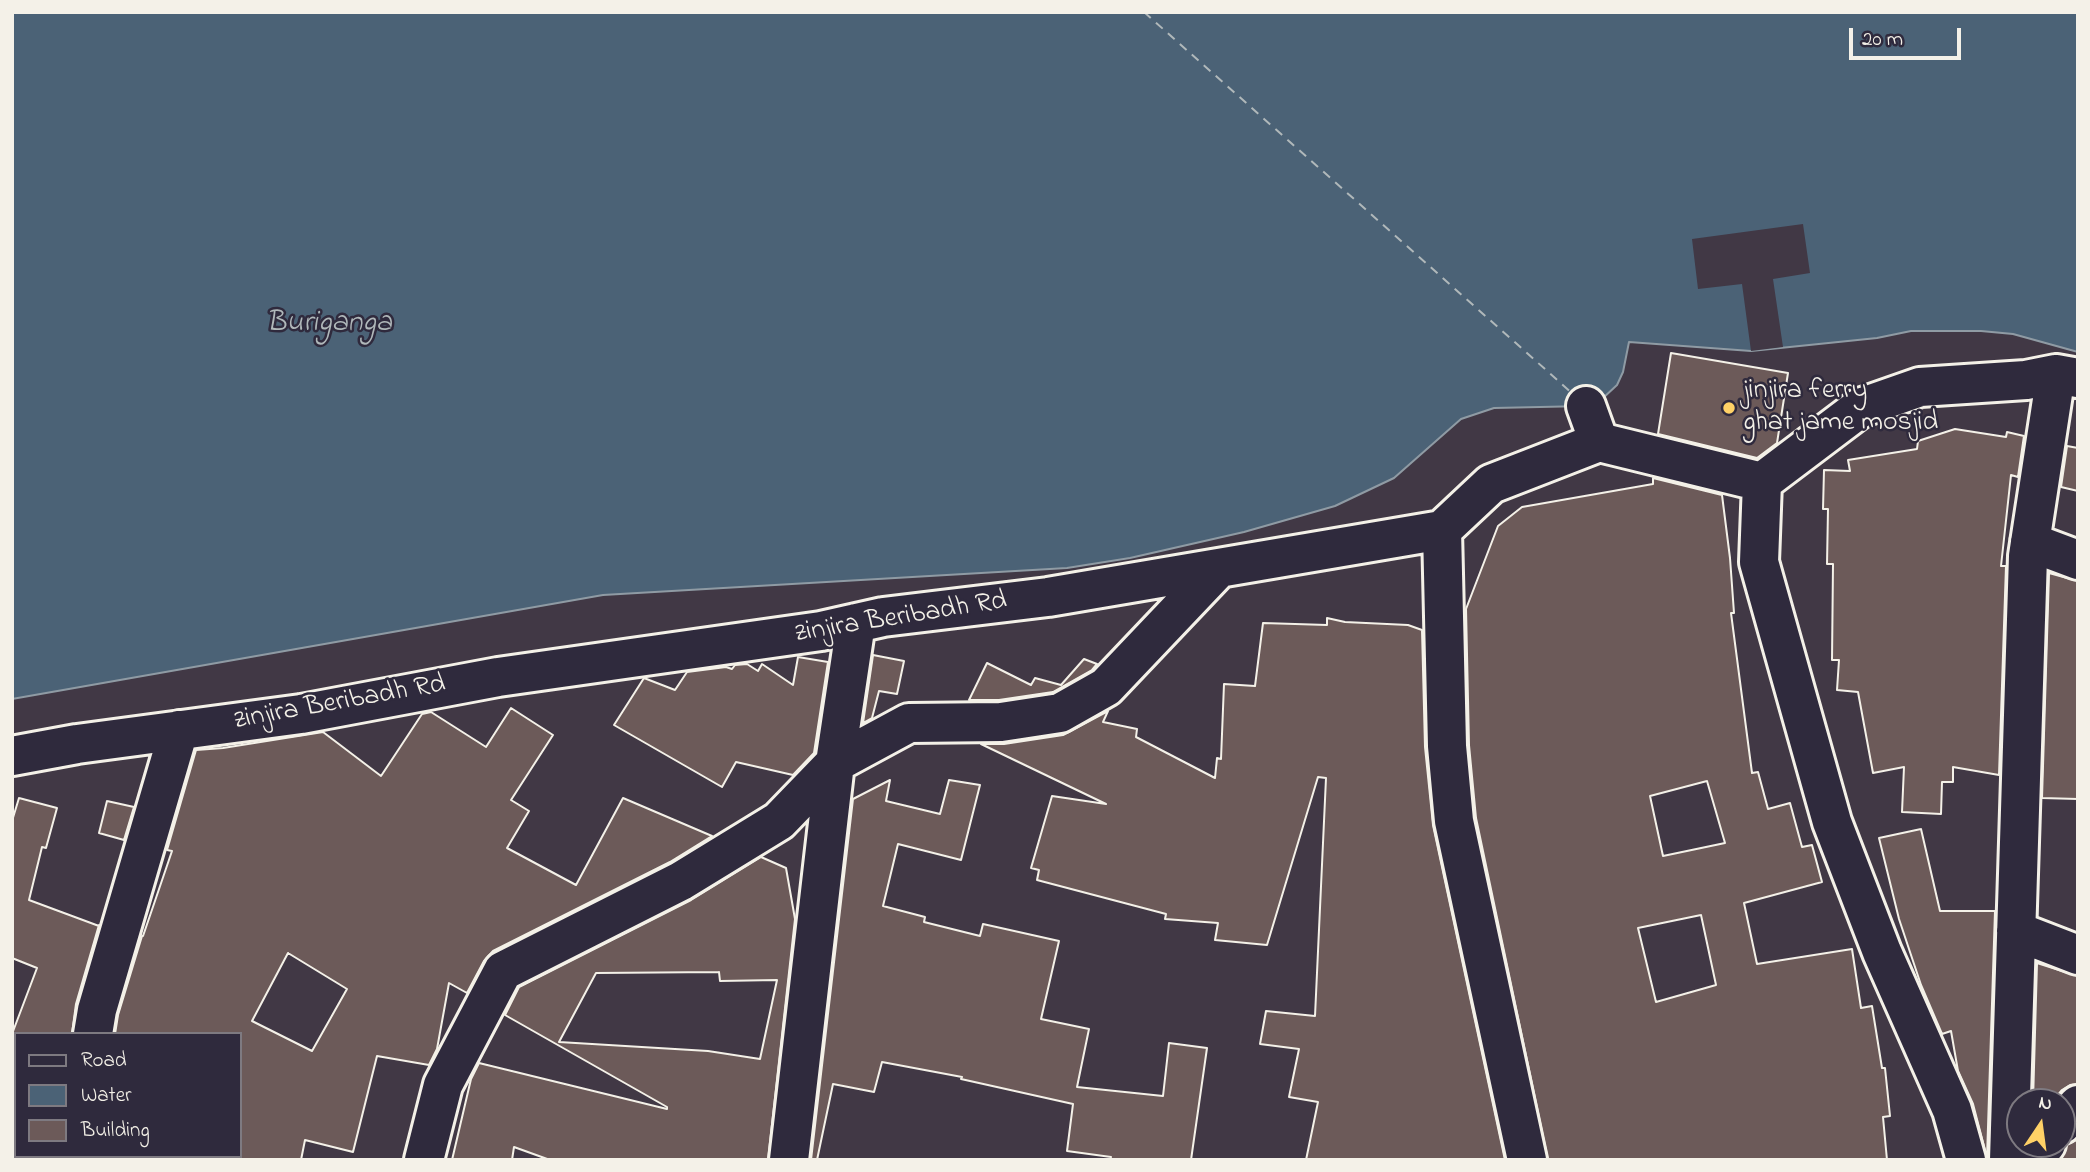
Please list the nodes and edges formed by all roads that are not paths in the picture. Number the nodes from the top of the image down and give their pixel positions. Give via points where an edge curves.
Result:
1 (2067, 376) edge
2 (1586, 406) dead end
3 (1599, 442) junction
4 (1762, 482) junction
5 (1442, 530) junction
6 (2030, 542) junction
7 (2078, 560) edge
8 (1219, 568) junction
9 (856, 623) junction
10 (179, 730) junction
11 (12, 756) edge
12 (835, 763) junction
13 (2016, 931) junction
14 (2078, 955) edge
15 (93, 1032) edge
16 (425, 1160) edge
17 (789, 1160) edge
18 (1527, 1160) edge
19 (1966, 1160) edge
20 (2010, 1160) edge

1 - 4 street via 1920,387 1860,408
1 - 6 street
2 - 3 street
3 - 4 street
3 - 5 street via 1491,484
4 - 19 street via 1759,562 1832,822 1882,952 1952,1110
5 - 8 street, zinjira Beribadh Rd
5 - 18 street via 1447,746 1454,821
6 - 7 street
6 - 13 street
8 - 9 street, zinjira Beribadh Rd
8 - 12 street via 1106,687 1060,713 1001,722 909,723
9 - 10 street, zinjira Beribadh Rd
9 - 12 street
10 - 11 street, zinjira Beribadh Rd
10 - 15 street
12 - 16 street via 779,821 681,881 503,971 443,1085
12 - 17 street
13 - 14 street
13 - 20 street

